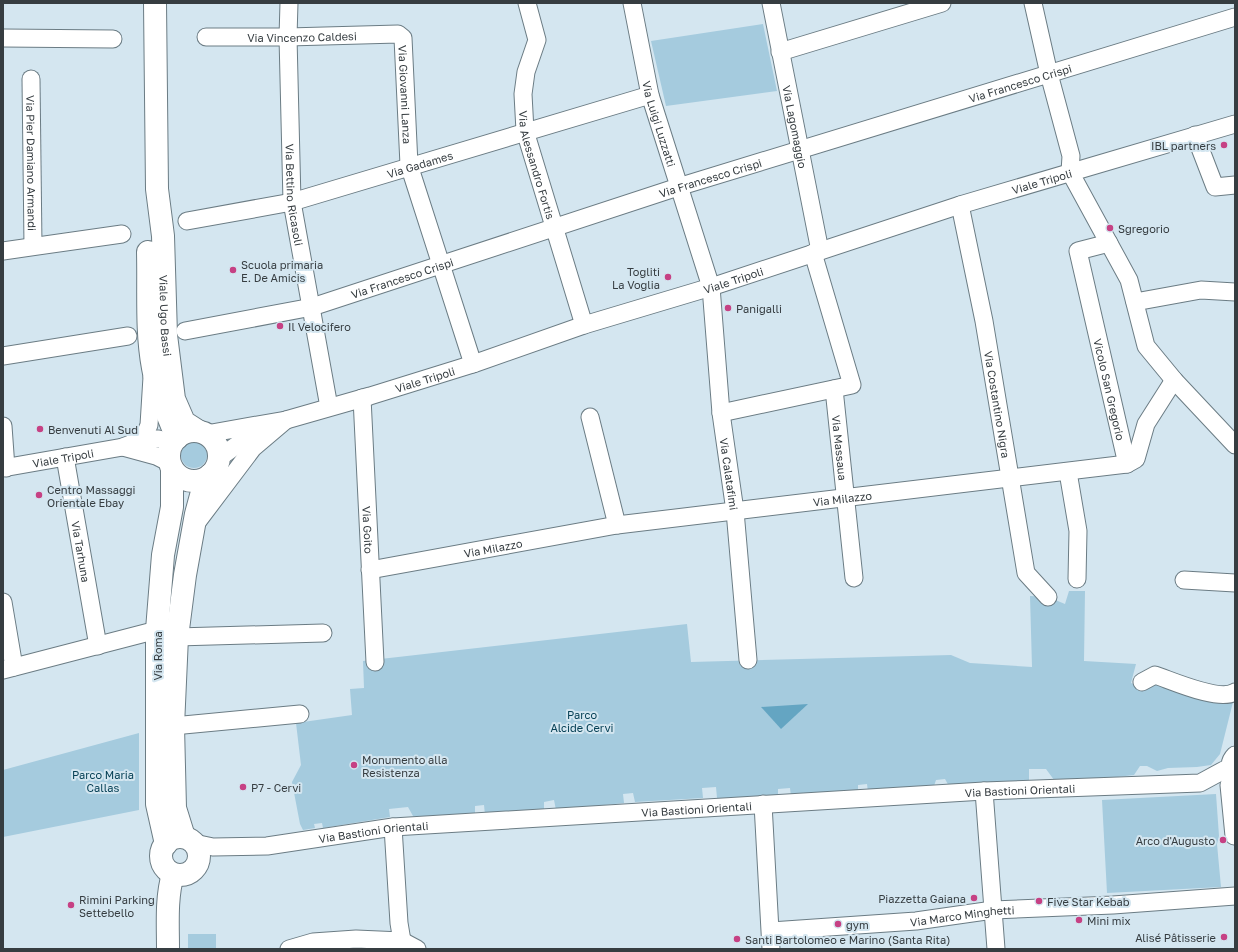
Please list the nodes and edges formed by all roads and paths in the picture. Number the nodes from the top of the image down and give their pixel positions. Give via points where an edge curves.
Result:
1 (155, 3) edge
2 (289, 3) edge
3 (527, 3) edge
4 (632, 3) edge
5 (771, 3) edge
6 (942, 3) edge
7 (1033, 3) edge
8 (1235, 17) edge
9 (398, 34) joint
10 (206, 37) dead end
11 (288, 37) junction
12 (3, 38) edge
13 (113, 39) dead end
14 (780, 52) junction
15 (1049, 74) junction
16 (31, 79) dead end
17 (650, 95) junction
18 (1235, 124) edge
19 (525, 131) junction
20 (1195, 135) junction
21 (800, 149) junction
22 (409, 165) junction
23 (1070, 172) junction
24 (1235, 185) edge
25 (678, 187) junction
26 (157, 189) junction
27 (292, 202) junction
28 (960, 205) junction
29 (187, 221) dead end
30 (554, 226) junction
31 (122, 234) dead end
32 (1109, 243) junction
33 (33, 246) junction
34 (3, 251) edge
35 (817, 252) junction
36 (442, 264) junction
37 (711, 287) junction
38 (1235, 292) edge
39 (1135, 302) junction
40 (312, 307) junction
41 (584, 325) junction
42 (185, 331) dead end
43 (128, 336) dead end
44 (3, 356) edge
45 (473, 364) junction
46 (153, 370) junction
47 (1174, 380) junction
48 (834, 389) junction
49 (362, 398) junction
50 (329, 407) junction
51 (721, 413) junction
52 (590, 417) dead end
53 (278, 421) junction
54 (3, 426) edge
55 (202, 433) junction
56 (143, 439) junction
57 (1235, 445) edge
58 (123, 447) junction
59 (173, 453) junction
60 (65, 457) junction
61 (1127, 464) junction
62 (215, 467) junction
63 (5, 468) edge
64 (1068, 472) junction
65 (1011, 478) junction
66 (846, 498) junction
67 (735, 511) junction
68 (195, 525) junction
69 (617, 525) junction
70 (370, 570) junction
71 (854, 578) dead end
72 (1077, 579) dead end
73 (1184, 580) dead end
74 (1235, 583) edge
75 (1048, 596) dead end
76 (3, 602) edge
77 (167, 633) junction
78 (323, 633) dead end
79 (98, 646) junction
80 (748, 660) dead end
81 (375, 662) dead end
82 (9, 668) edge
83 (1142, 682) dead end
84 (1235, 692) edge
85 (300, 714) dead end
86 (173, 726) junction
87 (1232, 772) edge
88 (984, 791) junction
89 (763, 804) junction
90 (393, 827) junction
91 (1234, 836) edge
92 (181, 841) junction
93 (173, 874) junction
94 (1235, 896) edge
95 (993, 910) junction
96 (771, 932) junction
97 (402, 941) junction
98 (168, 949) edge
99 (289, 949) edge
100 (418, 949) edge
101 (771, 949) edge
102 (996, 949) edge

1 - 26 main road, Viale Ugo Bassi
2 - 11 street, Via Bettino Ricasoli
3 - 19 street, Via Alessandro Fortis via 537,40 526,72 523,94
4 - 17 street, Via Luigi Luzzatti
5 - 14 street, Via Lagomaggio
6 - 14 street
7 - 15 street
8 - 15 street, Via Francesco Crispi
9 - 11 street, Via Vincenzo Caldesi
9 - 22 street, Via Giovanni Lanza via 402,38
10 - 11 street, Via Vincenzo Caldesi
11 - 27 street, Via Bettino Ricasoli
12 - 13 street
14 - 21 street, Via Lagomaggio
15 - 21 street, Via Francesco Crispi
15 - 23 street via 1071,156
16 - 33 street, Via Pier Damiano Armandi
17 - 19 street, Via Gadames
17 - 25 street, Via Luigi Luzzatti
18 - 20 street, Viale Tripoli
19 - 22 street, Via Gadames
19 - 30 street, Via Alessandro Fortis
20 - 23 street, Viale Tripoli
20 - 24 street via 1215,187
21 - 25 street, Via Francesco Crispi
21 - 35 street, Via Lagomaggio
22 - 27 street, Via Gadames
22 - 36 street, Via Giovanni Lanza
23 - 28 street, Viale Tripoli
23 - 32 street
25 - 30 street, Via Francesco Crispi
25 - 37 street, Via Luigi Luzzatti
26 - 46 main road, Viale Ugo Bassi via 148,237 150,350
26 - 55 main road, Viale Ugo Bassi via 163,236 166,335 174,399 184,422
27 - 29 street, Via Gadames
27 - 40 street, Via Bettino Ricasoli
28 - 35 street, Viale Tripoli
28 - 65 street, Via Costantino Nigra via 984,321
30 - 36 street, Via Francesco Crispi
30 - 41 street, Via Alessandro Fortis
31 - 33 street
32 - 39 street via 1129,280
32 - 61 street, Vicolo San Gregorio via 1078,251
33 - 34 street
35 - 37 street, Viale Tripoli
35 - 48 street via 852,385
36 - 40 street, Via Francesco Crispi
36 - 45 street, Via Giovanni Lanza
37 - 41 street, Viale Tripoli
37 - 51 street, Via Calatafimi
38 - 39 street via 1201,290
39 - 47 street via 1146,346
40 - 42 street, Via Francesco Crispi
40 - 50 street, Via Bettino Ricasoli
41 - 45 street, Viale Tripoli
43 - 44 street
45 - 49 street, Viale Tripoli
46 - 56 street, Viale Ugo Bassi via 149,424
46 - 59 main road, Viale Ugo Bassi via 166,412
47 - 57 street
47 - 61 street, Vicolo San Gregorio via 1146,424 1136,459
48 - 51 street
48 - 66 street, Via Massaua
49 - 50 street, Viale Tripoli
49 - 70 street, Via Goito
50 - 53 street, Viale Tripoli
51 - 67 street, Via Calatafimi
52 - 69 street
53 - 55 street, Viale Tripoli
53 - 62 street, Viale Tripoli via 252,432
53 - 68 street, Via Roma via 253,448
54 - 63 street
55 - 59 main road via 187,432
55 - 62 main road via 218,447
56 - 58 street, Viale Tripoli
56 - 59 street, Viale Tripoli via 159,439
58 - 59 street, Viale Tripoli via 156,456
58 - 60 street, Viale Tripoli
59 - 62 main road via 176,474 187,480 199,481
59 - 77 main road, Via Roma via 172,507 164,556
60 - 63 street, Viale Tripoli
60 - 79 street, Via Tarhuna
61 - 64 street, Via Milazzo
62 - 68 main road, Via Roma via 203,488
64 - 65 street, Via Milazzo
64 - 72 street via 1078,531
65 - 66 street, Via Milazzo
65 - 75 street, Via Costantino Nigra via 1026,573
66 - 67 street, Via Milazzo
66 - 71 street, Via Massaua
67 - 69 street, Via Milazzo
67 - 80 street, Via Calatafimi
68 - 77 main road, Via Roma via 185,575
69 - 70 street, Via Milazzo
70 - 81 street, Via Goito
73 - 74 street
76 - 82 street
77 - 78 street
77 - 79 street
77 - 86 main road, Via Roma
77 - 92 main road, Via Roma via 157,804
79 - 82 street
83 - 84 street via 1155,675 1212,694
85 - 86 street
86 - 92 main road, Via Roma via 175,808
87 - 88 street, Via Bastioni Orientali via 1224,770 1200,783
87 - 91 street
88 - 89 street, Via Bastioni Orientali
88 - 95 street
89 - 90 street, Via Bastioni Orientali
89 - 96 street
90 - 92 street, Via Bastioni Orientali via 267,846 213,847
90 - 97 street
92 - 93 main road via 162,850 162,861
92 - 93 main road via 200,857 197,866 189,873
93 - 98 main road via 168,910
94 - 95 street, Via Marco Minghetti
95 - 96 street, Via Marco Minghetti via 916,921
95 - 102 street
96 - 101 street
97 - 99 street via 356,939 313,942
97 - 100 street

